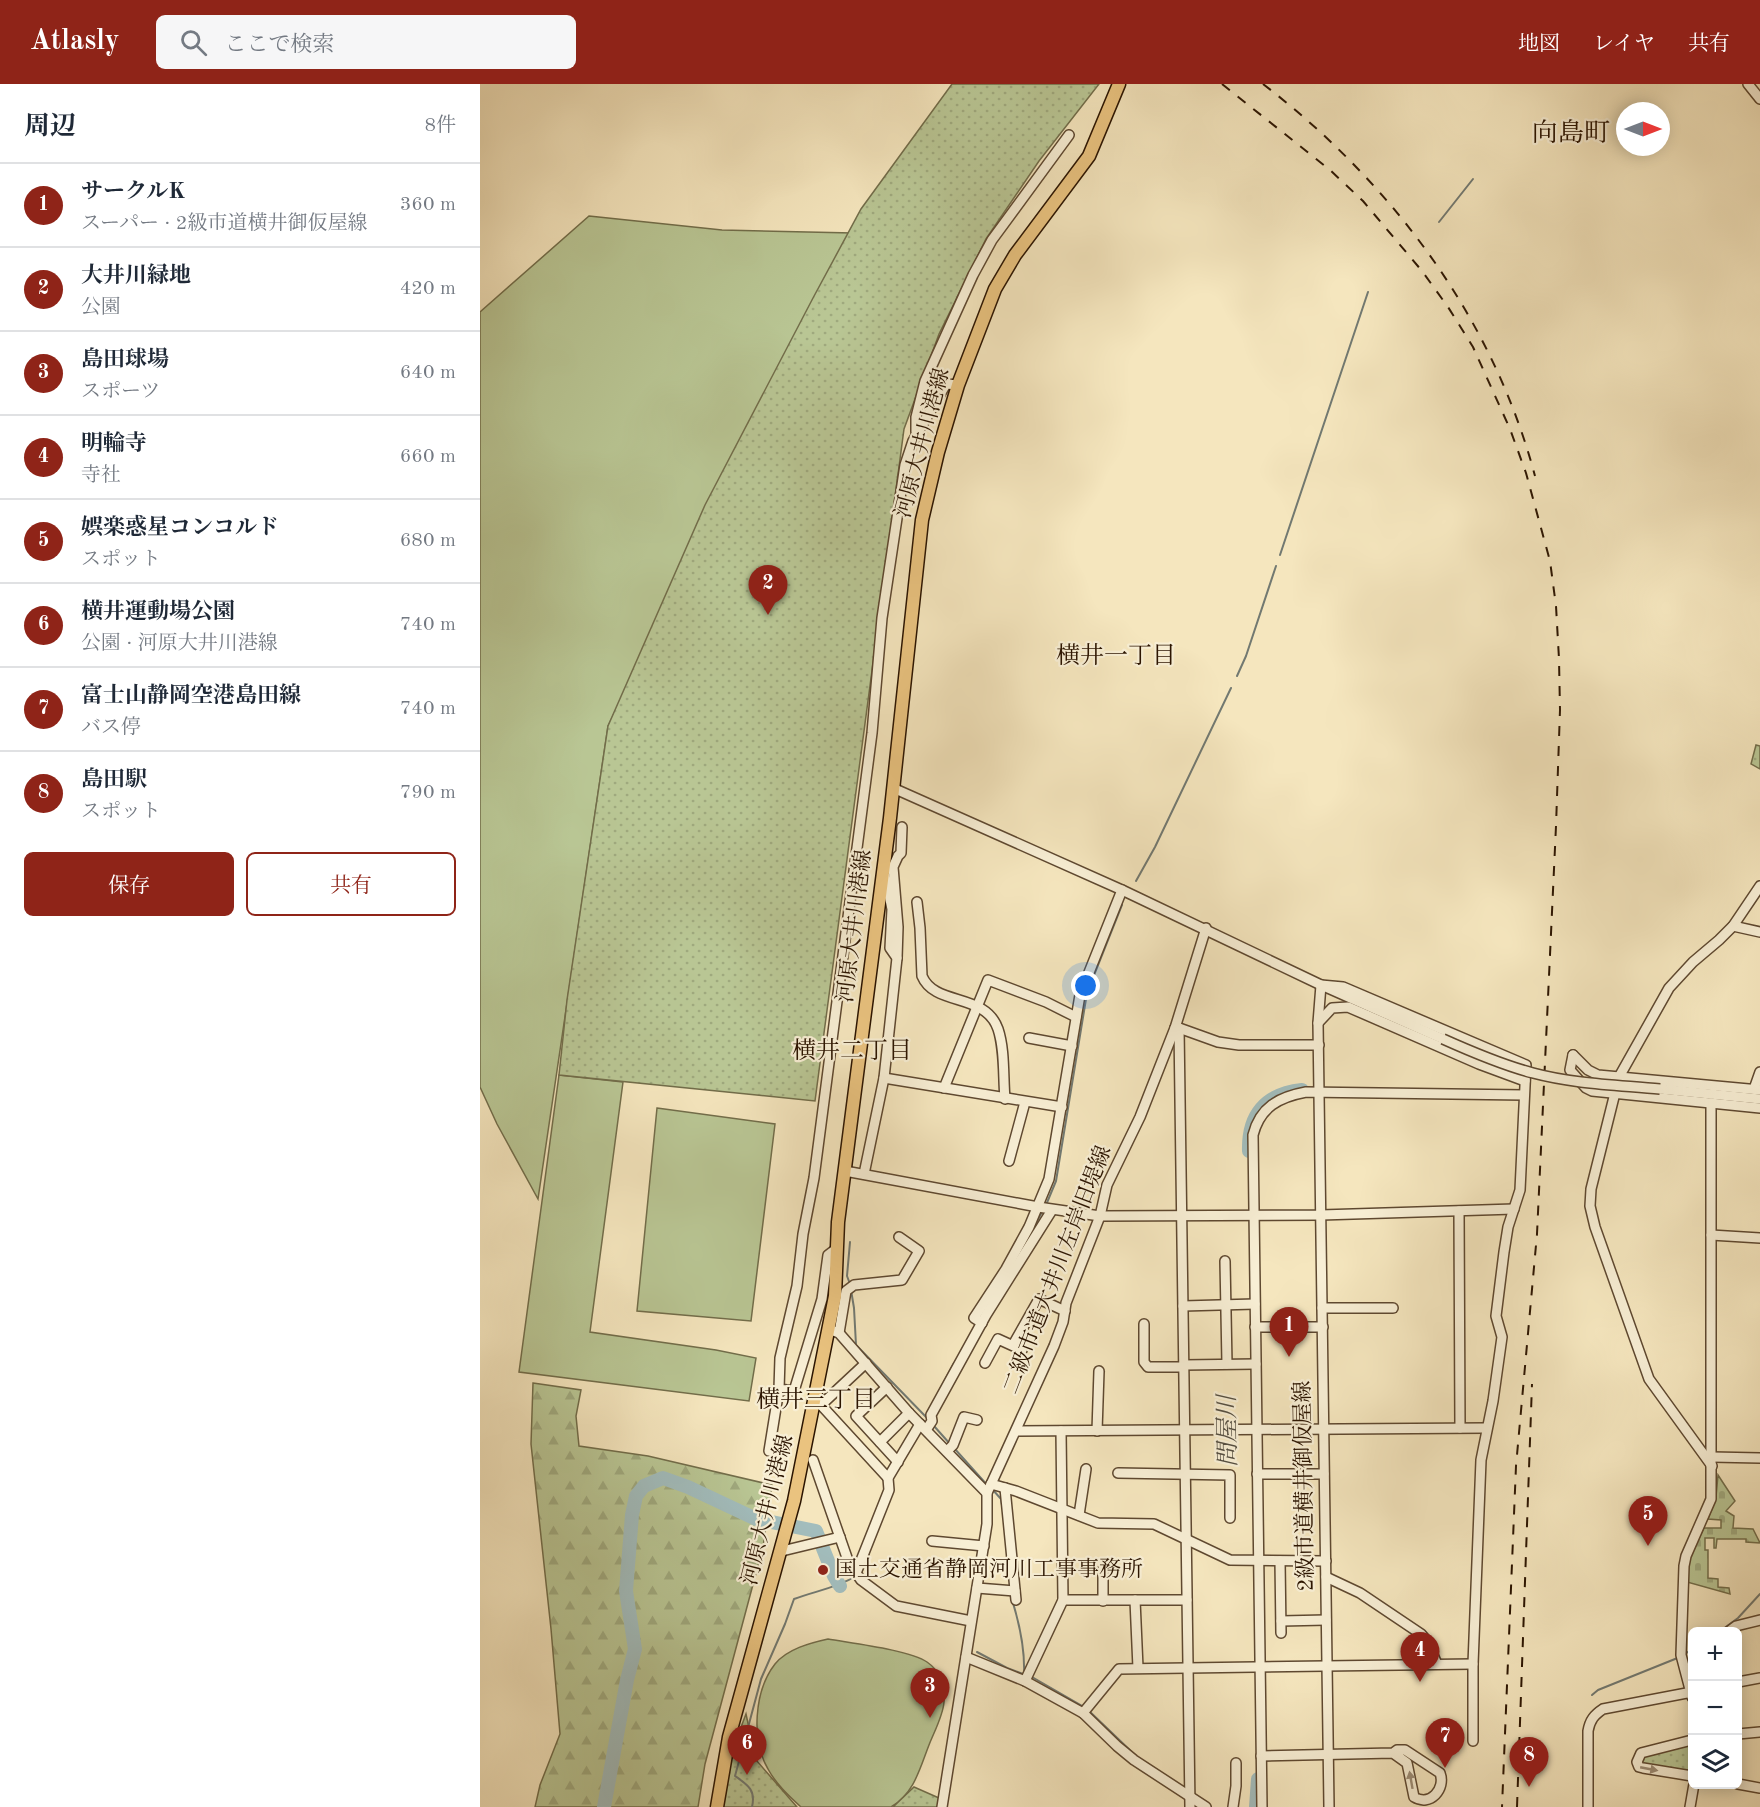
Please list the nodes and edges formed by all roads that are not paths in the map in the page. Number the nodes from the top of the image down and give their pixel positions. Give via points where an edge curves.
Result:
1 (1119, 84) edge
2 (1748, 84) edge
3 (1760, 99) edge
4 (1069, 135) dead end
5 (958, 385) junction
6 (916, 435) junction
7 (893, 788) junction
8 (902, 827) dead end
9 (884, 866) junction
10 (1760, 886) edge
11 (1122, 890) junction
12 (917, 902) dead end
13 (1733, 926) junction
14 (1206, 928) junction
15 (1760, 932) edge
16 (897, 958) junction
17 (1321, 985) junction
18 (977, 1006) junction
19 (1077, 1017) junction
20 (1318, 1023) junction
21 (1177, 1028) junction
22 (1029, 1038) dead end
23 (1319, 1045) junction
24 (1072, 1046) junction
25 (1760, 1072) edge
26 (1619, 1077) junction
27 (884, 1078) junction
28 (1525, 1081) junction
29 (944, 1088) junction
30 (1757, 1089) edge
31 (1319, 1091) junction
32 (1616, 1093) junction
33 (1524, 1095) junction
34 (1005, 1098) junction
35 (1760, 1099) edge
36 (1026, 1102) junction
37 (1711, 1103) junction
38 (1062, 1107) junction
39 (1760, 1108) edge
40 (1009, 1161) dead end
41 (845, 1171) junction
42 (864, 1174) junction
43 (1038, 1207) junction
44 (1514, 1209) junction
45 (1051, 1210) junction
46 (1459, 1211) junction
47 (1182, 1215) junction
48 (1254, 1215) junction
49 (1321, 1215) junction
50 (1100, 1216) junction
51 (1711, 1235) junction
52 (899, 1237) dead end
53 (1760, 1238) edge
54 (836, 1249) junction
55 (1020, 1253) junction
56 (1225, 1260) dead end
57 (1255, 1304) junction
58 (1226, 1305) junction
59 (1184, 1306) junction
60 (1322, 1308) junction
61 (1394, 1308) dead end
62 (1065, 1311) junction
63 (1144, 1324) dead end
64 (1255, 1327) junction
65 (1323, 1327) junction
66 (834, 1331) junction
67 (1013, 1345) junction
68 (1022, 1350) dead end
69 (866, 1363) junction
70 (985, 1363) dead end
71 (1227, 1364) junction
72 (1256, 1364) junction
73 (1184, 1366) junction
74 (1099, 1371) dead end
75 (887, 1387) junction
76 (779, 1389) junction
77 (909, 1413) junction
78 (977, 1420) dead end
79 (923, 1427) junction
80 (1461, 1428) junction
81 (1486, 1428) junction
82 (1323, 1429) junction
83 (1185, 1430) junction
84 (1256, 1430) junction
85 (1016, 1431) junction
86 (1061, 1431) junction
87 (1097, 1431) junction
88 (880, 1442) junction
89 (770, 1451) dead end
90 (946, 1451) junction
91 (1760, 1458) edge
92 (813, 1460) dead end
93 (1712, 1461) junction
94 (898, 1462) junction
95 (1086, 1469) dead end
96 (1118, 1473) dead end
97 (1324, 1473) junction
98 (1186, 1474) junction
99 (1257, 1474) junction
100 (888, 1478) junction
101 (1005, 1488) junction
102 (989, 1489) junction
103 (1062, 1508) junction
104 (1079, 1515) junction
105 (1230, 1518) dead end
106 (840, 1537) junction
107 (1186, 1540) junction
108 (932, 1541) dead end
109 (984, 1545) junction
110 (782, 1551) junction
111 (1258, 1561) junction
112 (1280, 1561) junction
113 (1326, 1561) junction
114 (1103, 1569) dead end
115 (856, 1573) junction
116 (1326, 1577) junction
117 (977, 1588) junction
118 (1063, 1600) junction
119 (1135, 1600) junction
120 (1187, 1600) junction
121 (1103, 1601) junction
122 (972, 1620) junction
123 (1326, 1620) junction
124 (1760, 1620) edge
125 (1281, 1621) junction
126 (1735, 1627) edge
127 (1281, 1633) dead end
128 (966, 1657) junction
129 (1688, 1659) edge
130 (1683, 1662) junction
131 (1437, 1664) junction
132 (1473, 1664) junction
133 (1326, 1665) junction
134 (1259, 1666) junction
135 (1187, 1667) junction
136 (1138, 1668) junction
137 (1760, 1678) edge
138 (1025, 1681) junction
139 (1688, 1681) edge
140 (1742, 1682) edge
141 (1688, 1695) edge
142 (1083, 1713) junction
143 (1760, 1732) edge
144 (1742, 1734) edge
145 (1473, 1741) dead end
146 (1688, 1741) edge
147 (1328, 1753) junction
148 (1393, 1753) junction
149 (1262, 1756) junction
150 (1236, 1763) dead end
151 (1688, 1775) edge
152 (1742, 1785) edge
153 (1760, 1788) edge
154 (1693, 1789) edge
155 (1190, 1795) junction
156 (717, 1807) edge
157 (942, 1807) edge
158 (1190, 1807) edge
159 (1206, 1807) edge
160 (1233, 1807) edge
161 (1262, 1807) edge
162 (1329, 1807) edge
163 (1588, 1807) edge
164 (1690, 1807) edge

1 - 5 main road, 河原大井川港線 via 1089,156 1015,255 995,289
2 - 3 street
4 - 6 street via 992,240 978,266 925,381
5 - 6 street via 946,384
5 - 7 main road, 河原大井川港線 via 922,520
6 - 76 street via 905,465 885,596 872,733 814,1178 797,1286 780,1358
7 - 9 main road, 河原大井川港線
7 - 11 street
8 - 16 street via 902,853 893,867
9 - 16 street via 892,909 890,948
9 - 41 main road, 河原大井川港線
10 - 13 street
11 - 14 street
11 - 19 street via 1080,995
12 - 18 street via 925,982 938,992
13 - 15 street
13 - 26 street via 1670,988
14 - 17 street
14 - 21 street, 二級市道大井川左岸旧堤線
16 - 27 street
17 - 20 street, 2級市道横井御仮屋線
17 - 28 street via 1343,987 1526,1065
17 - 35 street, bridge via 1443,1039 1534,1073 1572,1081
18 - 19 street via 988,980
18 - 29 street
18 - 34 street via 994,1020 999,1031
19 - 24 street
20 - 23 street, 2級市道横井御仮屋線
20 - 28 street via 1332,1008 1348,1007
21 - 23 street via 1239,1045
21 - 47 street
21 - 50 street, 二級市道大井川左岸旧堤線 via 1107,1185
22 - 24 street
23 - 31 street, 2級市道横井御仮屋線
24 - 38 street
25 - 30 street
26 - 30 street
26 - 32 street
26 - 32 street via 1598,1075 1573,1055 1570,1070 1586,1088
27 - 29 street
27 - 42 street
28 - 33 street
29 - 34 street
31 - 33 street
31 - 48 street via 1288,1095 1260,1116 1253,1135
31 - 49 street, 2級市道横井御仮屋線
32 - 37 street
32 - 93 street via 1591,1190 1595,1227 1649,1379
33 - 44 street via 1520,1190
34 - 36 street
36 - 38 street
36 - 40 street
37 - 39 street
37 - 51 street
38 - 43 street via 1049,1179
41 - 42 street
41 - 54 main road, 河原大井川港線
42 - 43 street
43 - 45 street
43 - 55 street
44 - 46 street
44 - 81 street via 1504,1252 1496,1316 1502,1337
45 - 50 street
45 - 55 street
46 - 49 street
46 - 80 street
47 - 48 street
47 - 50 street
47 - 59 street
48 - 49 street
48 - 57 street
49 - 60 street, 2級市道横井御仮屋線
50 - 62 street, 二級市道大井川左岸旧堤線
51 - 53 street
51 - 93 street
52 - 66 street via 919,1251 902,1280 854,1286 846,1291
54 - 66 main road, 河原大井川港線
54 - 76 street via 828,1255 822,1299 794,1391
55 - 79 street via 978,1320 931,1414 932,1421
56 - 58 street
57 - 58 street
57 - 64 street
58 - 59 street
58 - 71 street
59 - 73 street
60 - 61 street
60 - 65 street, 2級市道横井御仮屋線
62 - 67 street via 1039,1299
62 - 85 street, 二級市道大井川左岸旧堤線 via 1054,1346
63 - 73 street via 1144,1362 1148,1367
64 - 65 street
64 - 72 street
65 - 82 street, 2級市道横井御仮屋線
66 - 69 street
66 - 110 main road, 河原大井川港線
67 - 68 street
67 - 70 street via 998,1339
69 - 75 street
69 - 100 street via 821,1406
71 - 72 street
71 - 73 street
72 - 84 street
73 - 83 street
74 - 87 street
75 - 77 street
75 - 88 street via 856,1416
76 - 89 street
77 - 79 street
77 - 88 street
78 - 90 street via 964,1417 953,1445
79 - 90 street
79 - 94 street
80 - 81 street
80 - 82 street
81 - 132 street via 1481,1460
82 - 84 street
82 - 97 street, 2級市道横井御仮屋線
83 - 84 street
83 - 87 street
83 - 98 street
84 - 99 street
85 - 86 street
85 - 102 street, 二級市道大井川左岸旧堤線
86 - 87 street
86 - 103 street
88 - 94 street
90 - 102 street
91 - 93 street
92 - 106 street
93 - 130 street via 1711,1499 1684,1566
94 - 100 street
95 - 104 street
96 - 98 street
97 - 99 street
97 - 113 street, 2級市道横井御仮屋線
98 - 105 street via 1230,1475
98 - 107 street
99 - 111 street
100 - 115 street via 889,1490
101 - 102 street
101 - 103 street
101 - 117 street via 1016,1595
102 - 109 street, 二級市道大井川左岸旧堤線
103 - 104 street
103 - 118 street
104 - 107 street via 1098,1523 1154,1524
106 - 110 street
106 - 115 street via 852,1572
107 - 111 street via 1230,1560
107 - 120 street
108 - 109 street
109 - 117 street, 二級市道大井川左岸旧堤線
110 - 156 main road, 河原大井川港線 via 729,1737
111 - 112 street
111 - 134 street
112 - 113 street
112 - 125 street
113 - 116 street, 2級市道横井御仮屋線
114 - 121 street
115 - 122 street via 896,1606
116 - 123 street, 2級市道横井御仮屋線
116 - 131 street via 1360,1593 1421,1634
117 - 122 street, 二級市道大井川左岸旧堤線
118 - 121 street
118 - 138 street
119 - 120 street
119 - 121 street
119 - 136 street
120 - 135 street
122 - 128 street, 二級市道大井川左岸旧堤線
123 - 125 street
123 - 133 street, 2級市道横井御仮屋線
124 - 126 street
125 - 127 street
128 - 138 street
128 - 157 street, 二級市道大井川左岸旧堤線
129 - 130 street
130 - 139 street
131 - 132 street
131 - 133 street
132 - 145 street
133 - 134 street
133 - 147 street, 2級市道横井御仮屋線
134 - 135 street
134 - 149 street
135 - 136 street
135 - 155 street
136 - 142 street via 1119,1669
137 - 140 street
138 - 142 street
141 - 163 street via 1603,1709 1594,1715 1589,1724
142 - 155 street via 1134,1760
143 - 144 street
146 -> 151 street via 1641,1753 1636,1762 1639,1767
147 - 148 street
147 - 149 street
147 - 162 street, 2級市道横井御仮屋線
148 -> 148 street via 1405,1750 1440,1773 1442,1786 1436,1798 1422,1802 1414,1797 1407,1763
149 - 161 street
150 - 160 street
152 - 153 street
154 - 164 street
155 - 158 street
155 - 159 street

